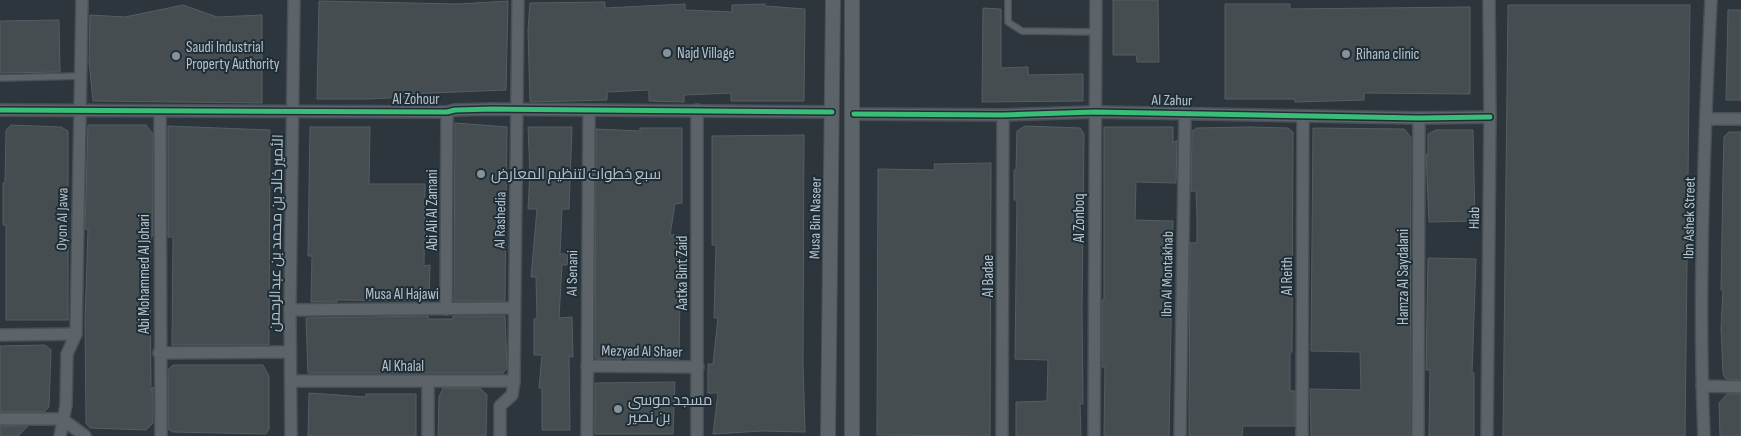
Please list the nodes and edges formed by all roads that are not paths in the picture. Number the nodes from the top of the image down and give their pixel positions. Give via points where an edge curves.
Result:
1 (82, 0) edge
2 (294, 0) edge
3 (518, 0) edge
4 (833, 0) edge
5 (852, 0) edge
6 (1008, 0) edge
7 (1096, 0) edge
8 (1489, 0) edge
9 (1710, 0) edge
10 (1094, 32) junction
11 (81, 76) junction
12 (0, 78) edge
13 (0, 110) edge
14 (293, 110) junction
15 (518, 110) junction
16 (589, 110) junction
17 (697, 110) junction
18 (79, 111) junction
19 (160, 111) junction
20 (447, 112) junction
21 (832, 112) junction
22 (1095, 112) junction
23 (1185, 112) junction
24 (854, 114) junction
25 (1003, 115) junction
26 (1303, 116) junction
27 (1419, 118) junction
28 (1490, 118) junction
29 (1706, 119) junction
30 (1741, 119) edge
31 (514, 308) junction
32 (446, 309) junction
33 (290, 310) junction
34 (76, 334) junction
35 (0, 335) edge
36 (290, 352) junction
37 (159, 354) junction
38 (587, 366) junction
39 (698, 367) junction
40 (291, 381) junction
41 (428, 381) junction
42 (514, 381) junction
43 (1702, 386) junction
44 (1741, 387) edge
45 (0, 419) edge
46 (62, 419) junction
47 (60, 436) edge
48 (84, 436) edge
49 (161, 436) edge
50 (291, 436) edge
51 (428, 436) edge
52 (500, 436) edge
53 (587, 436) edge
54 (697, 436) edge
55 (828, 436) edge
56 (852, 436) edge
57 (1002, 436) edge
58 (1094, 436) edge
59 (1180, 436) edge
60 (1302, 436) edge
61 (1418, 436) edge
62 (1487, 436) edge
63 (1704, 436) edge

1 - 11 street, Oyon Al Jawa
2 - 14 street, الأمير خالد بن محمد بن عبدالرحمن
3 - 15 street, Al Rashedia
4 - 21 street, Musa Bin Naseer
5 - 24 street
6 - 10 lane via 1008,22 1022,31
7 - 10 street, Al Zonboq
8 - 28 street, Hlab
9 - 29 street, Ibn Ashek Street
10 - 22 street, Al Zonboq
11 - 12 lane
11 - 18 street, Oyon Al Jawa
13 - 18 street, Al Zohour
14 - 19 street, Al Zohour
14 - 20 street, Al Zohour
14 - 33 street, الأمير خالد بن محمد بن عبدالرحمن
15 - 16 street, Al Zohour
15 - 20 street, Al Zohour
15 - 31 street, Al Rashedia
16 - 17 street, Al Zohour
16 - 38 street, Al Senani
17 - 21 street, Al Zohour
17 - 39 street, Aatka Bint Zaid
18 - 19 street, Al Zohour
18 - 34 street, Oyon Al Jawa
19 - 37 street, Abi Mohammed Al Johari
20 - 32 street, Abi Ali Al Zamani
21 - 55 street, Musa Bin Naseer
22 - 23 street, Al Zahur
22 - 25 street, Al Zahur
22 - 58 street, Al Zonboq
23 - 26 street, Al Zahur
23 - 59 street, Ibn Al Montakhab
24 - 25 street, Al Zahur
24 - 56 street
25 - 57 street, Al Badae
26 - 27 street, Al Zahur
26 - 60 street, Al Reith
27 - 28 street, Al Zahur
27 - 61 street, Hamza Al Saydalani
28 - 62 street, Hlab
29 - 30 street
29 - 43 street, Ibn Ashek Street
31 - 32 street, Musa Al Hajawi
31 - 42 street, Al Rashedia
32 - 33 street, Musa Al Hajawi
33 - 36 street, الأمير خالد بن محمد بن عبدالرحمن
34 - 35 street
34 - 46 street, Oyon Al Jawa via 67,354 66,405
36 - 37 street
36 - 40 street, الأمير خالد بن محمد بن عبدالرحمن
37 - 49 street, Abi Mohammed Al Johari
38 - 39 street, Mezyad Al Shaer
38 - 53 street, Al Senani
39 - 54 street, Aatka Bint Zaid
40 - 41 street, Al Khalal
40 - 50 street, الأمير خالد بن محمد بن عبدالرحمن
41 - 42 street, Al Khalal
41 - 51 street
42 - 52 street, Al Rashedia via 512,395 500,406
43 - 44 street
43 - 63 street, Ibn Ashek Street
45 - 46 street
46 - 47 street, Oyon Al Jawa
46 - 48 street

